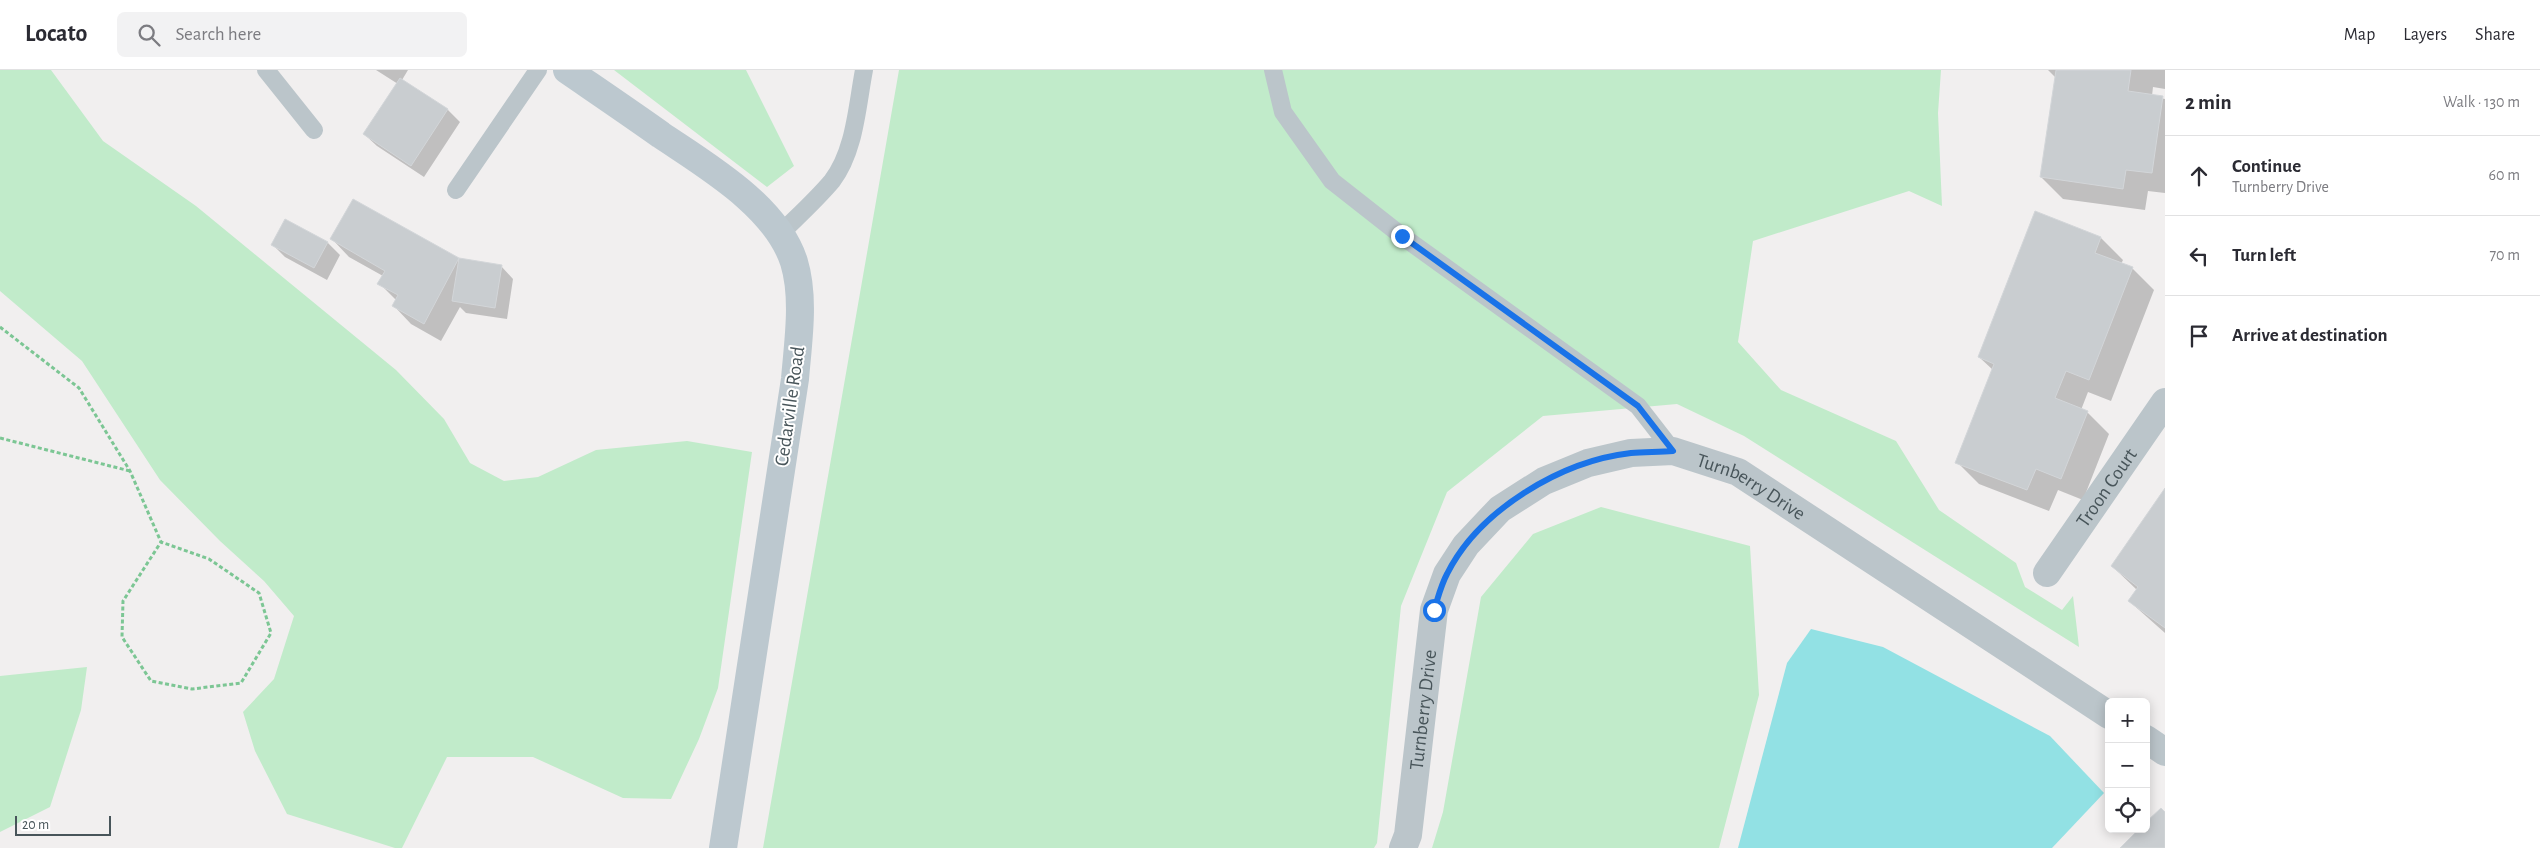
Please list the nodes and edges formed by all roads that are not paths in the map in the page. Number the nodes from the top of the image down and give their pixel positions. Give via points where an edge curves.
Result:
1 (266, 70) edge
2 (538, 70) edge
3 (567, 70) edge
4 (864, 70) edge
5 (1273, 70) edge
6 (314, 130) dead end
7 (456, 190) dead end
8 (780, 234) junction
9 (2165, 402) edge
10 (1673, 451) junction
11 (2047, 574) dead end
12 (2105, 712) edge
13 (2150, 742) edge
14 (2165, 752) edge
15 (723, 848) edge
16 (1403, 848) edge

1 - 6 lane
2 - 7 lane
3 - 8 main road, Cedarville Road via 727,180
4 - 8 lane via 851,139 844,158 832,180
5 - 10 lane via 1283,112 1332,181 1402,236 1638,406
8 - 15 main road, Cedarville Road via 794,262 801,311 795,379
9 - 11 street, Troon Court
10 - 12 street, Turnberry Drive via 1738,472
10 - 16 street, Turnberry Drive via 1631,453 1588,463 1544,481 1500,509 1466,545 1447,574 1434,610 1408,835
13 - 14 street

